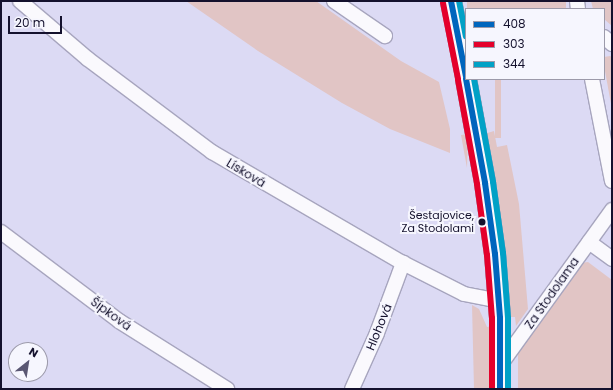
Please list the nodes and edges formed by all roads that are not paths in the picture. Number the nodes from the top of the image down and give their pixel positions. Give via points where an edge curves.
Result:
1 (20, 1) edge
2 (334, 1) edge
3 (451, 1) edge
4 (385, 36) dead end
5 (465, 73) edge
6 (466, 80) edge
7 (592, 80) edge
8 (612, 181) edge
9 (612, 210) edge
10 (1, 232) edge
11 (589, 242) junction
12 (612, 259) edge
13 (403, 263) junction
14 (499, 301) junction
15 (501, 364) junction
16 (227, 389) edge
17 (352, 389) edge
18 (500, 389) edge

1 - 13 street, Lísková via 88,59 212,152
2 - 4 street
3 - 5 street
6 - 14 street via 485,183
7 - 8 street
9 - 11 street, Za Stodolama
10 - 16 street, Šípková via 119,321
11 - 12 street
11 - 15 street, Za Stodolama
13 - 14 street, Lísková via 464,294
13 - 17 street, Hlohová via 377,333
14 - 15 street
15 - 18 street

